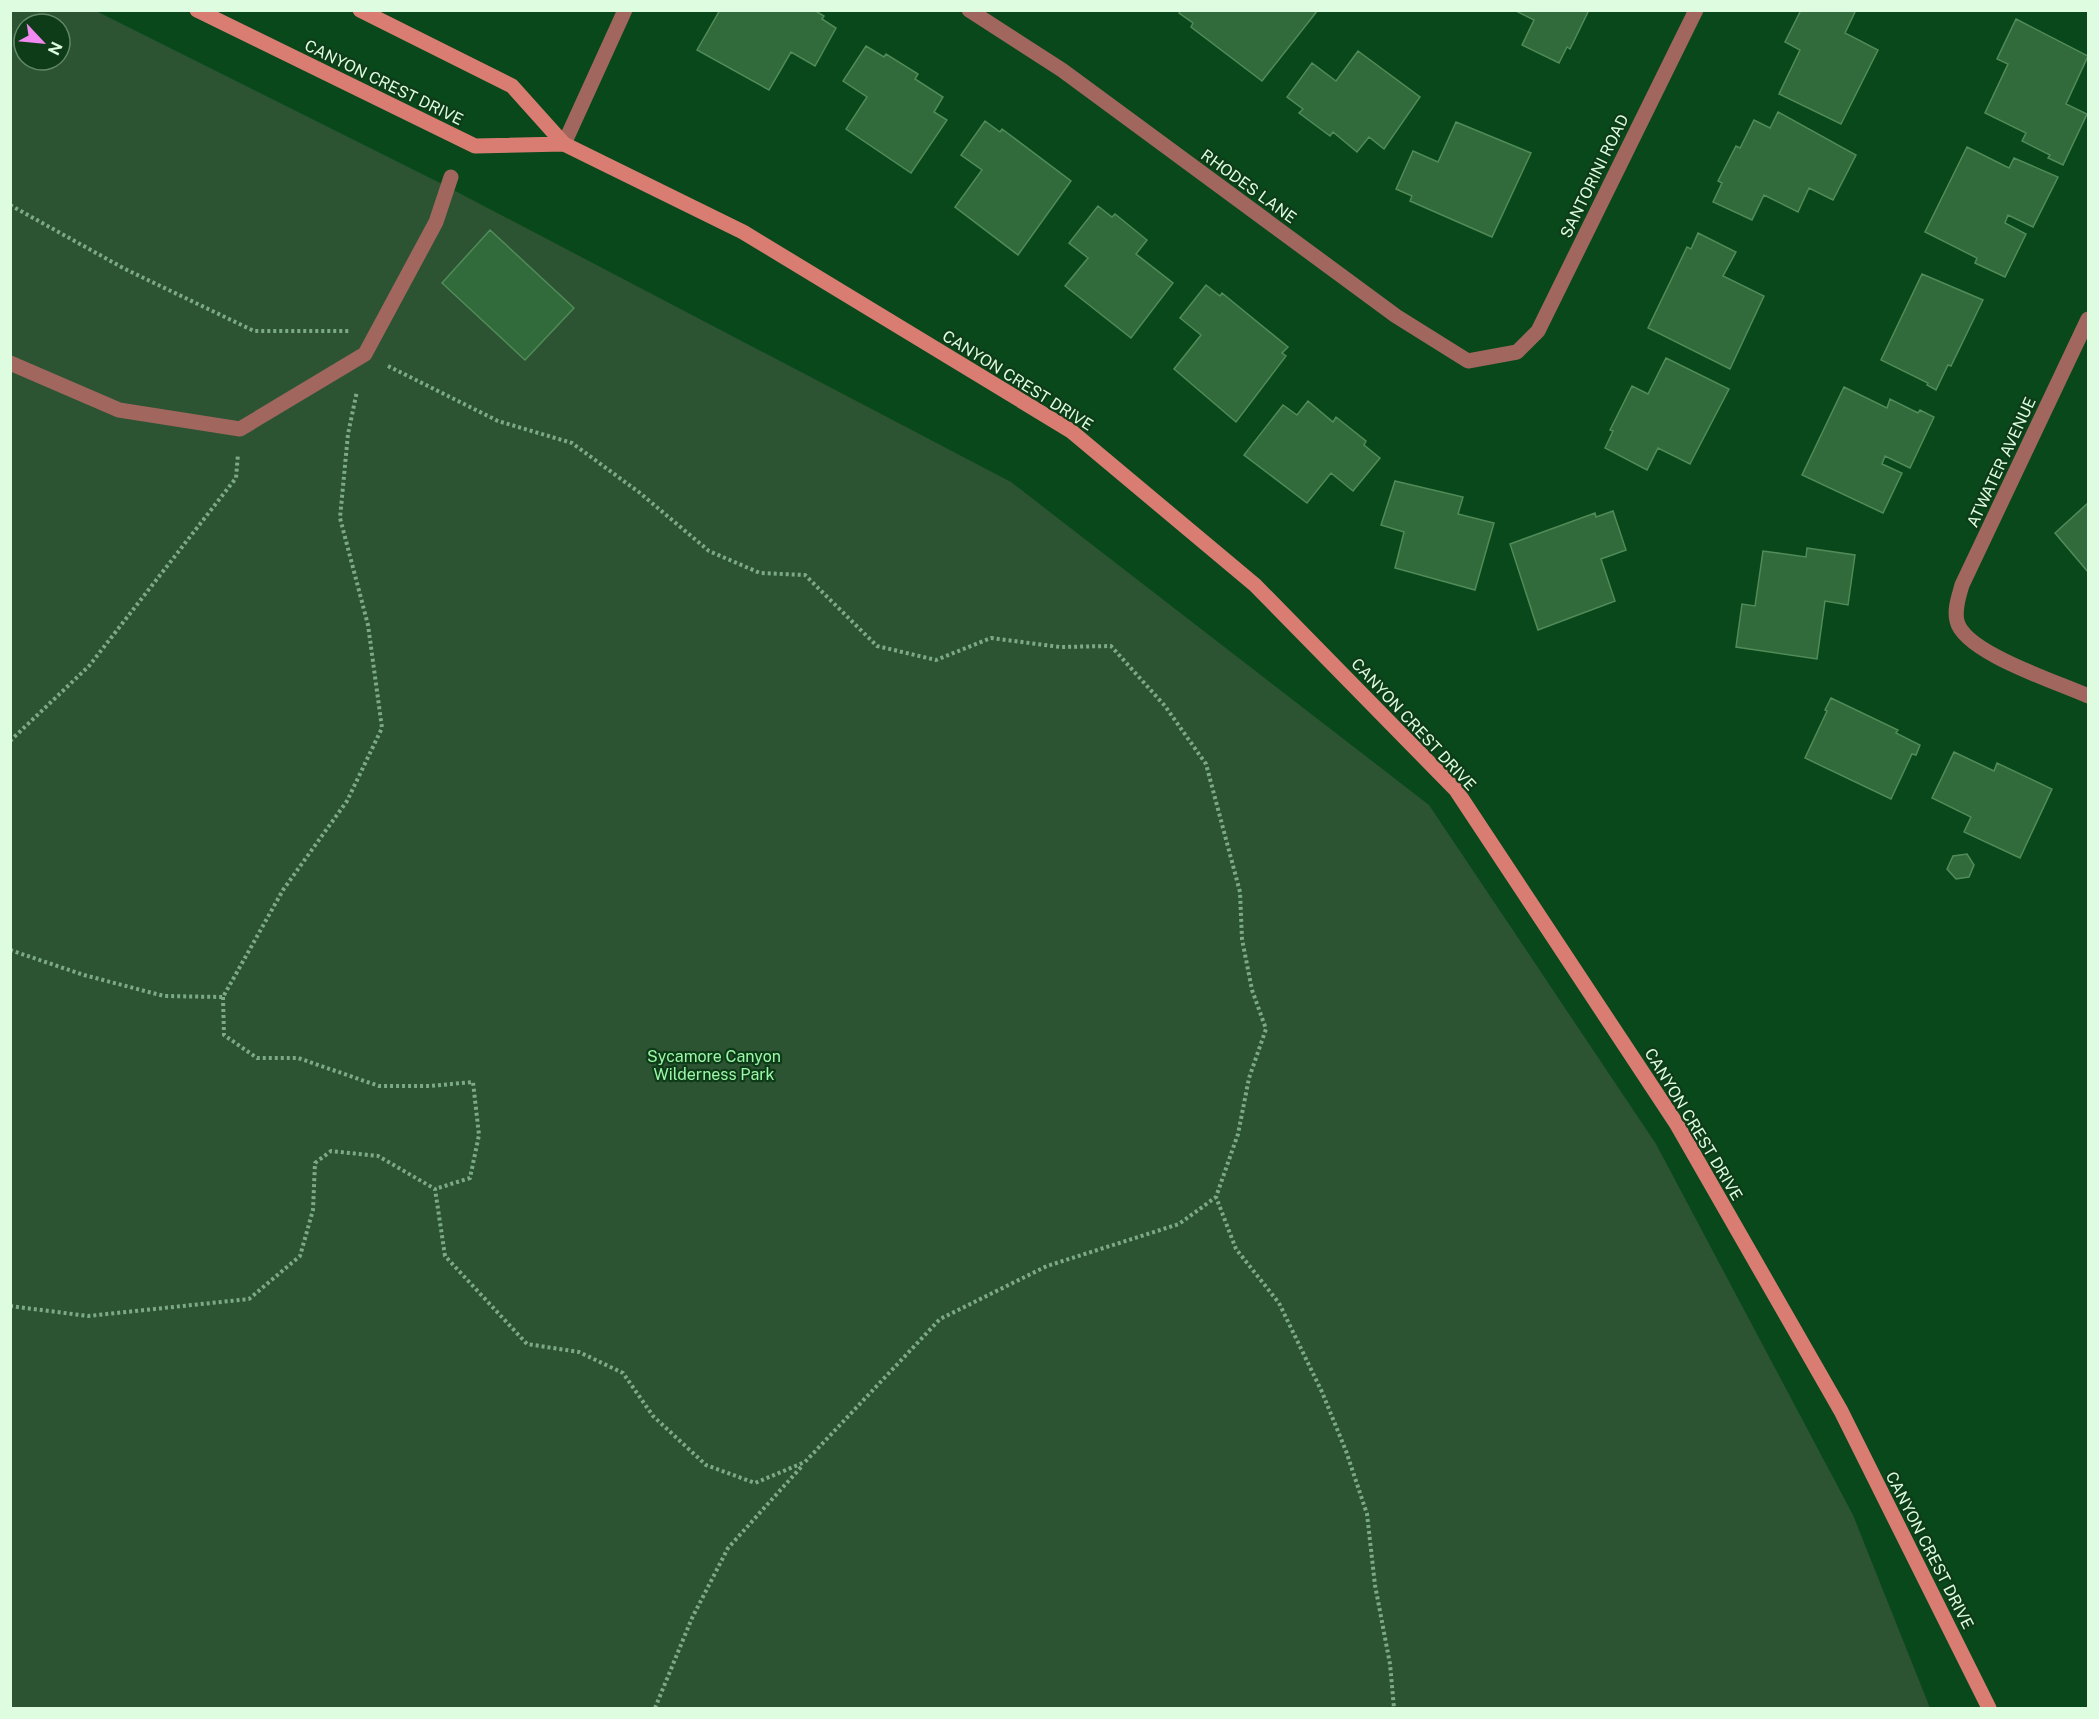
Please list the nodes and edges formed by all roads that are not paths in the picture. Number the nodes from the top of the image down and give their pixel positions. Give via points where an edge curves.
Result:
1 (197, 10) edge
2 (360, 10) edge
3 (625, 10) edge
4 (969, 10) edge
5 (1696, 10) edge
6 (564, 144) junction
7 (451, 177) dead end
8 (2088, 319) edge
9 (1517, 352) joint
10 (10, 363) edge
11 (2088, 696) edge
12 (1989, 1708) edge

1 - 6 main road, CANYON CREST DRIVE via 475,146
2 - 6 main road, CANYON CREST DRIVE via 512,86
3 - 6 street
4 - 9 street, RHODES LANE via 1062,70 1396,316 1459,356 1468,361
5 - 9 street, SANTORINI ROAD via 1538,331
6 - 12 main road, CANYON CREST DRIVE via 743,232 1071,431 1255,585 1456,790 1676,1123 1840,1411
7 - 10 street via 436,222 364,354 240,429 119,410
8 - 11 street, ATWATER AVENUE via 1962,585 1956,612 1957,622 1967,637 1981,648

